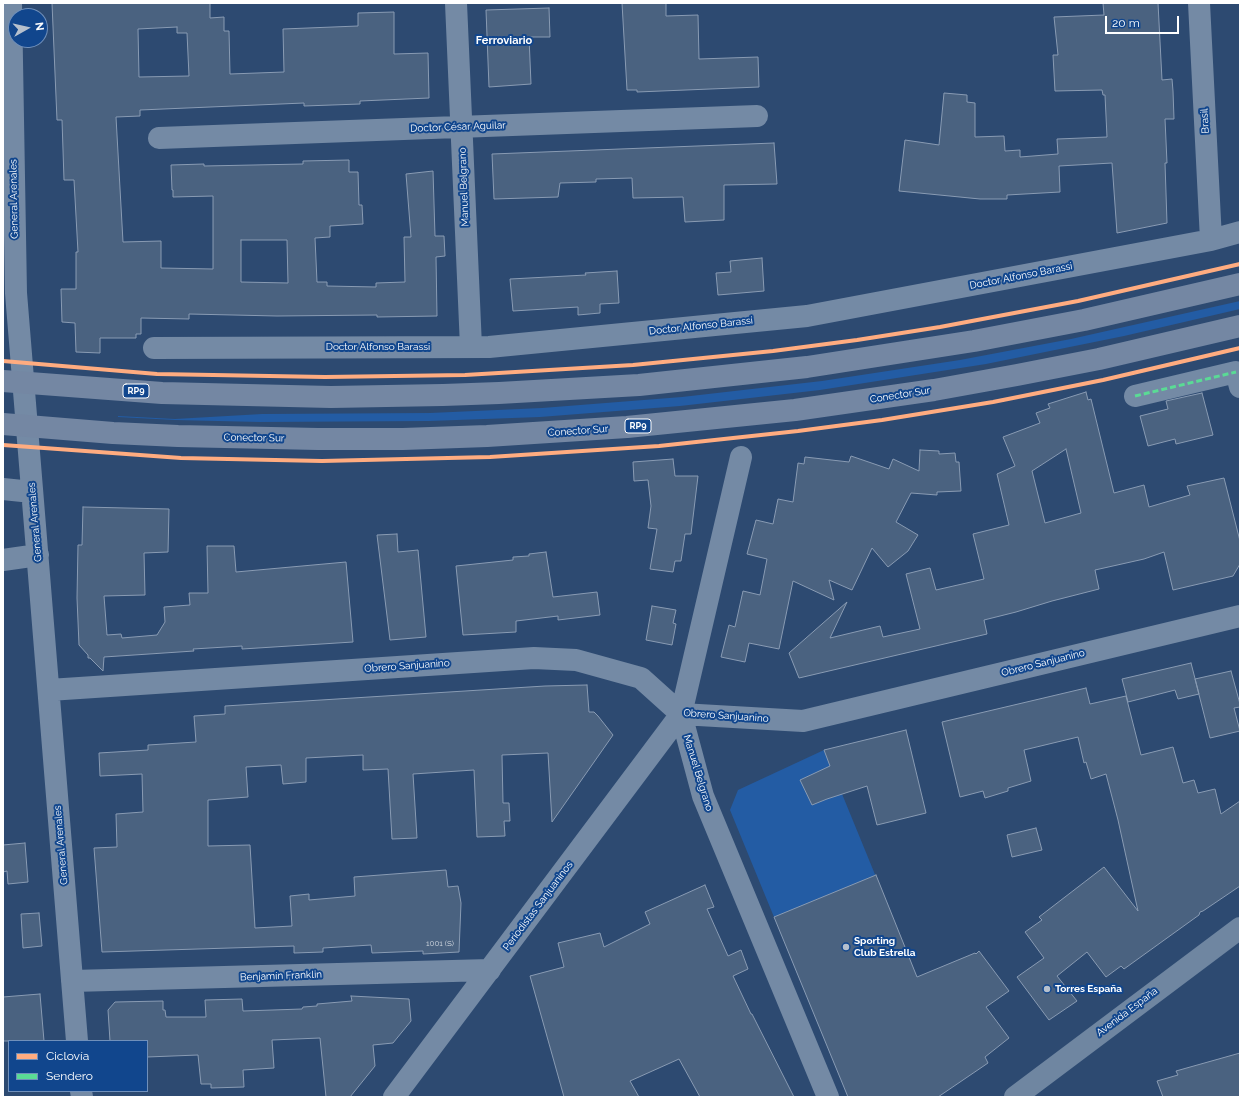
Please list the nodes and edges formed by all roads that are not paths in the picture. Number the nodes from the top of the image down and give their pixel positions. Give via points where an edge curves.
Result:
1 (11, 3) edge
2 (456, 3) edge
3 (1199, 3) edge
4 (757, 116) dead end
5 (462, 127) junction
6 (158, 138) dead end
7 (1240, 232) edge
8 (1210, 240) junction
9 (1240, 284) edge
10 (1240, 326) edge
11 (11, 335) edge
12 (471, 347) junction
13 (154, 348) dead end
14 (1238, 379) edge
15 (13, 381) edge
16 (1135, 396) dead end
17 (3, 424) edge
18 (27, 426) junction
19 (741, 458) dead end
20 (3, 489) edge
21 (32, 492) junction
22 (38, 555) junction
23 (3, 560) edge
24 (1240, 616) edge
25 (49, 690) junction
26 (681, 714) junction
27 (1240, 928) edge
28 (490, 970) junction
29 (72, 981) junction
30 (77, 1040) edge
31 (394, 1097) edge
32 (828, 1097) edge
33 (1015, 1097) edge

1 - 11 street, General Arenales via 16,260
2 - 5 street, Manuel Belgrano
3 - 8 street, Brasil
4 - 5 street, Doctor César Aguilar
5 - 6 street, Doctor César Aguilar
5 - 12 street, Manuel Belgrano
7 - 8 street, Doctor Alfonso Barassi
8 - 12 street, Doctor Alfonso Barassi via 807,316
9 - 15 main road, RP9 via 1084,320 953,345 779,370 639,384 443,396 331,397 162,393
10 - 18 main road, Conector Sur / RP9 via 1099,359 934,390 795,410 620,428 487,436 318,439 178,436
11 - 15 street, General Arenales
12 - 13 street, Doctor Alfonso Barassi
14 - 16 street
15 - 18 street, General Arenales
17 - 18 main road, Conector Sur / RP9
18 - 21 street, General Arenales
19 - 26 street, Manuel Belgrano
20 - 21 street
21 - 22 street, General Arenales
22 - 23 street
22 - 25 street, General Arenales
24 - 26 street, Obrero Sanjuanino via 803,721
25 - 26 street, Obrero Sanjuanino via 534,658 576,660 641,678
25 - 29 street, General Arenales
26 - 28 street, Periodistas Sanjuaninos
26 - 32 street, Manuel Belgrano via 703,796
27 - 33 main road, Avenida España
28 - 29 street, Benjamín Franklin
28 - 31 street, Periodistas Sanjuaninos
29 - 30 street, General Arenales

